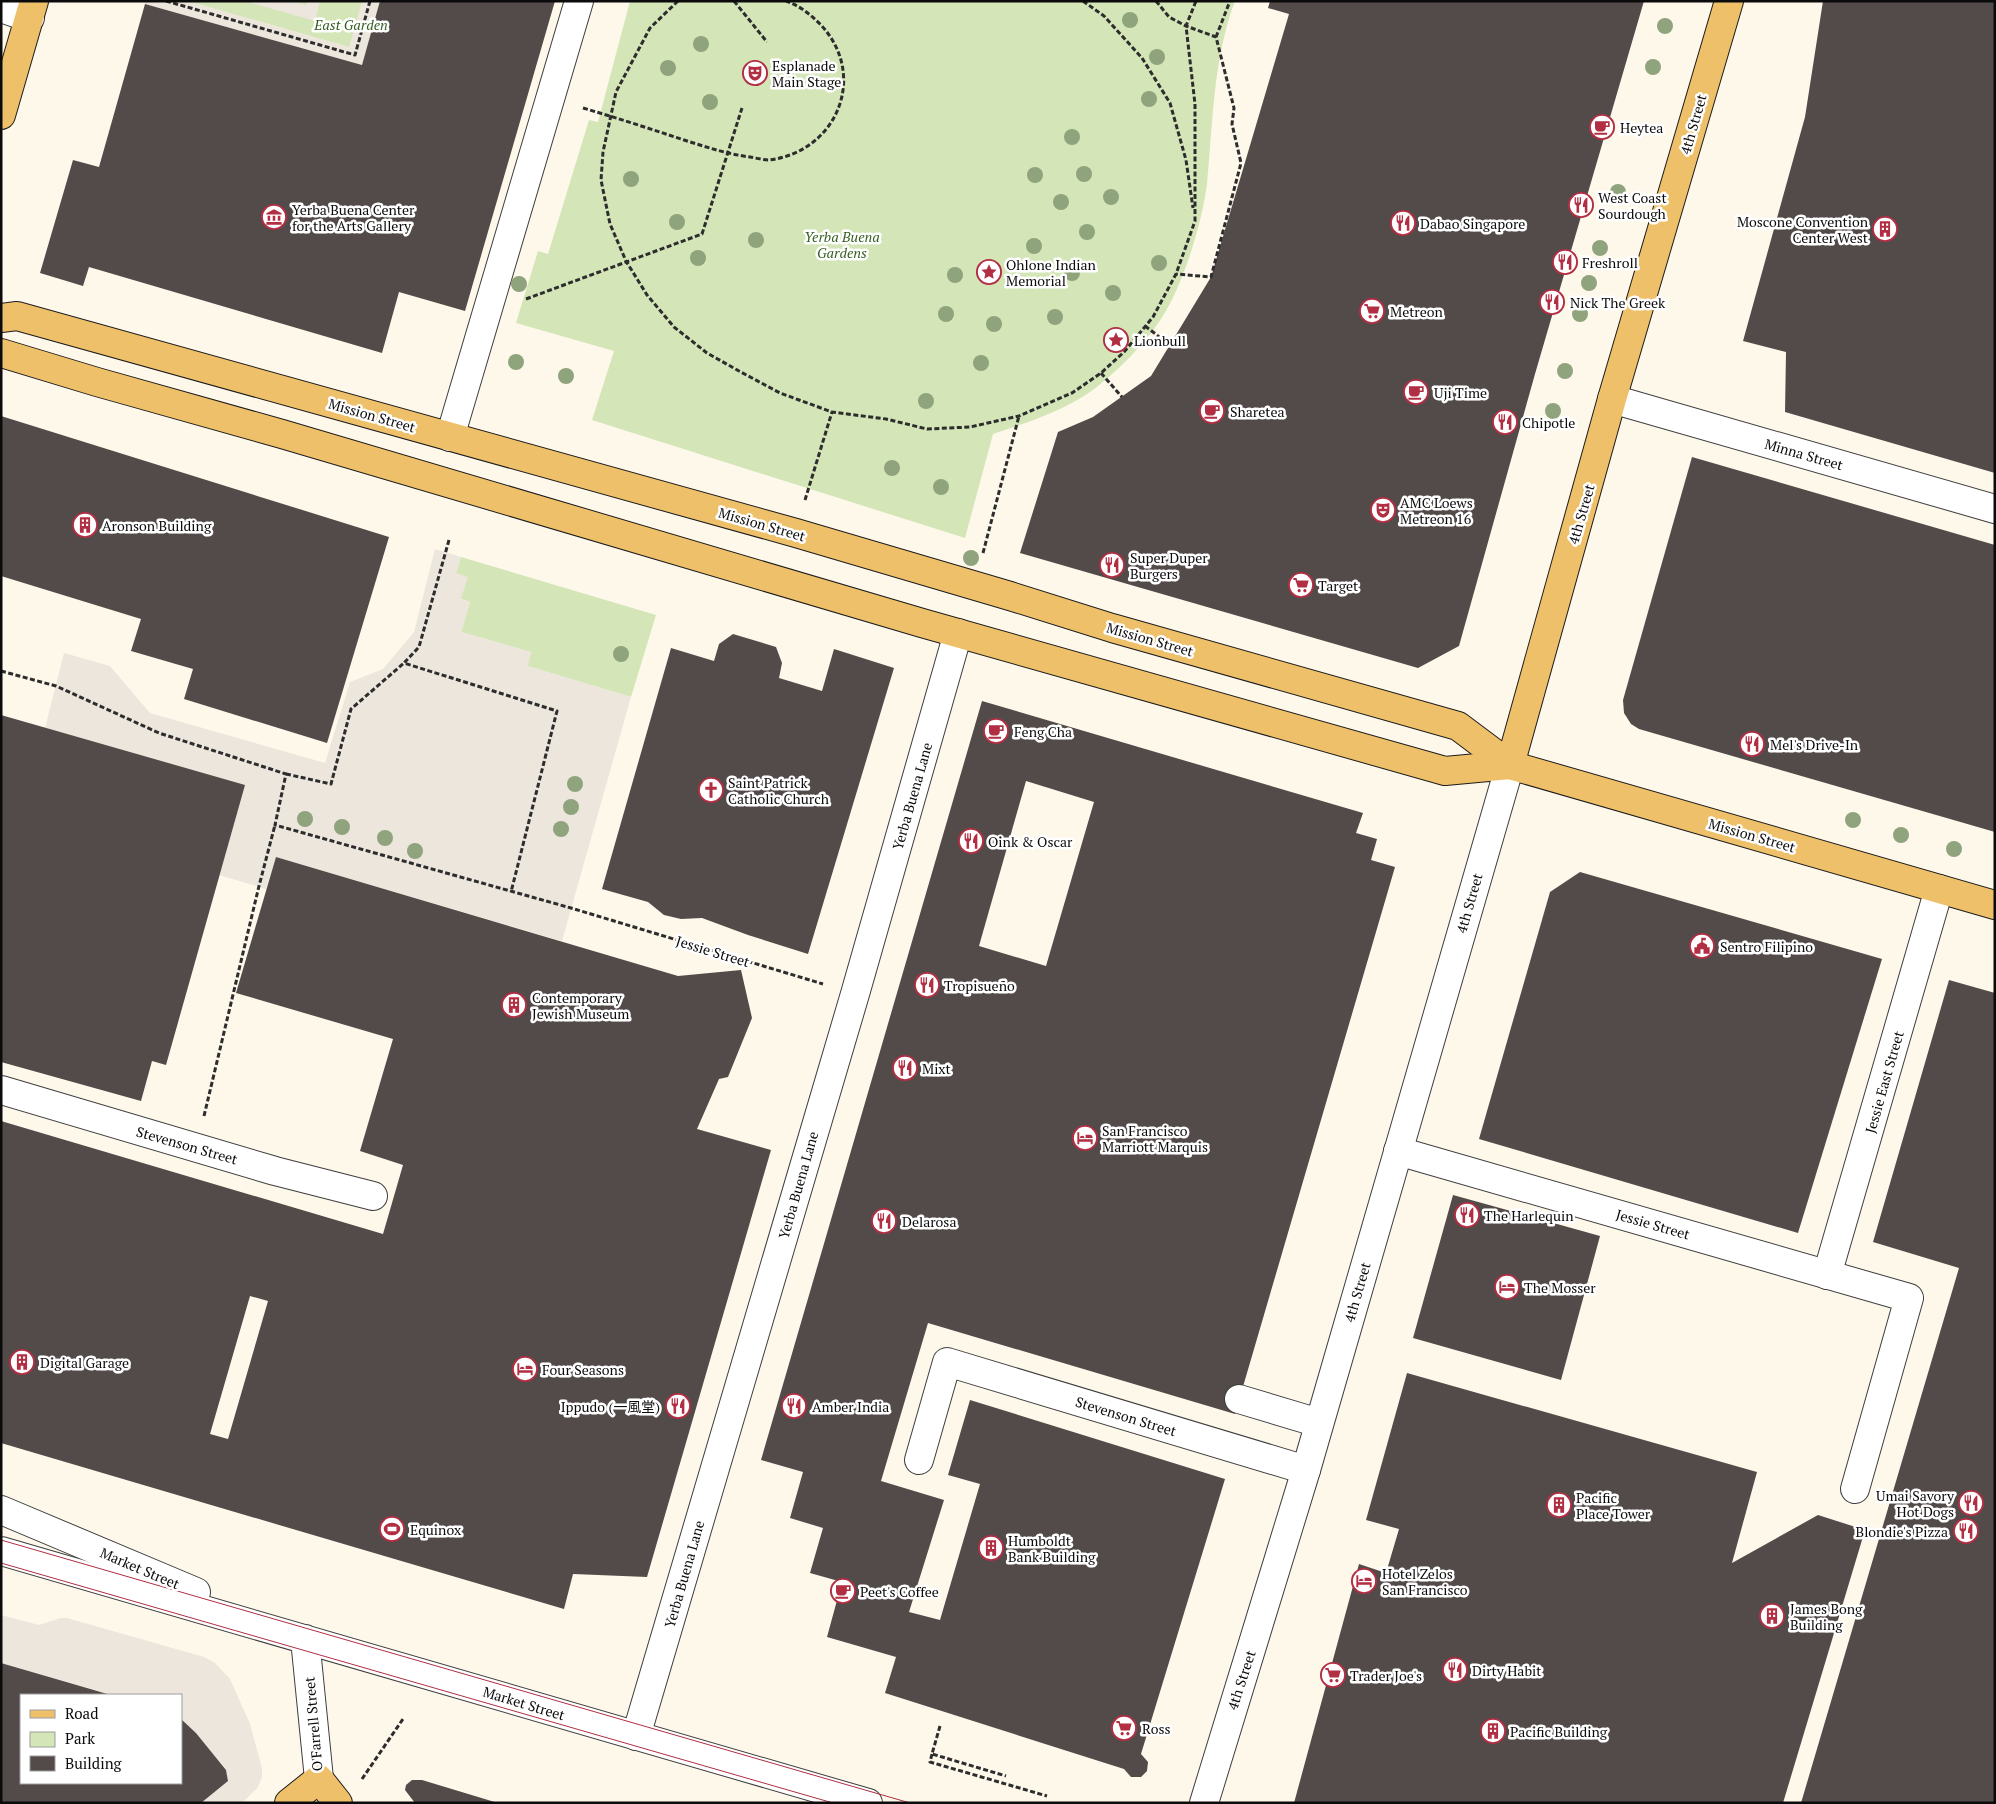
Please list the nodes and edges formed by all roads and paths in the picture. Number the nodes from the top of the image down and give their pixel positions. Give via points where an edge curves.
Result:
1 (166, 1) edge
2 (370, 1) edge
3 (579, 1) edge
4 (678, 1) edge
5 (734, 1) edge
6 (786, 1) edge
7 (1083, 1) edge
8 (1156, 1) edge
9 (1196, 1) edge
10 (1230, 1) edge
11 (1729, 1) edge
12 (1, 8) edge
13 (32, 10) edge
14 (1186, 26) junction
15 (1216, 37) junction
16 (767, 42) dead end
17 (742, 108) dead end
18 (600, 113) dead end
19 (1, 115) edge
20 (611, 116) junction
21 (728, 154) junction
22 (1195, 221) junction
23 (626, 261) junction
24 (1176, 274) junction
25 (486, 315) junction
26 (1, 318) edge
27 (1145, 326) junction
28 (1170, 345) dead end
29 (1, 353) edge
30 (1101, 373) junction
31 (1122, 397) dead end
32 (1612, 399) junction
33 (832, 412) junction
34 (1019, 416) junction
35 (450, 437) junction
36 (806, 495) dead end
37 (1995, 509) edge
38 (450, 540) dead end
39 (982, 556) dead end
40 (958, 634) junction
41 (404, 663) junction
42 (1, 670) edge
43 (1510, 765) junction
44 (286, 774) junction
45 (275, 825) junction
46 (1939, 889) junction
47 (511, 892) junction
48 (1995, 905) edge
49 (855, 994) junction
50 (1, 1090) edge
51 (197, 1148) junction
52 (1398, 1151) junction
53 (374, 1196) dead end
54 (1828, 1275) junction
55 (1239, 1400) dead end
56 (1319, 1423) junction
57 (918, 1460) dead end
58 (1306, 1470) junction
59 (1855, 1490) dead end
60 (1, 1510) edge
61 (1, 1551) edge
62 (305, 1639) junction
63 (403, 1719) dead end
64 (940, 1726) dead end
65 (636, 1736) junction
66 (932, 1754) junction
67 (743, 1767) junction
68 (1006, 1776) dead end
69 (319, 1779) junction
70 (361, 1780) dead end
71 (1047, 1796) dead end
72 (290, 1803) edge
73 (338, 1803) edge
74 (807, 1803) edge
75 (868, 1803) edge
76 (1204, 1803) edge

1 - 2 path via 355,55
3 - 25 street
4 - 20 path via 650,28 616,92
5 - 16 path
6 - 21 path via 810,14 833,41 843,78 839,108 830,127 814,142 793,154 768,160
7 - 22 path via 1104,16 1142,58 1170,103 1186,160
8 - 14 path via 1169,17
9 - 14 path
10 - 15 path
11 - 32 main road, 4th Street
12 - 13 street
13 - 19 main road
14 - 15 path
14 - 22 path via 1195,104
15 - 24 path via 1234,108 1232,124 1241,163 1211,277
17 - 21 path
18 - 20 path
20 - 21 path
20 - 23 path via 601,180 610,224
21 - 23 path via 702,234
22 - 24 path
23 - 25 path
23 - 33 path via 647,295 674,327 708,353 780,393
24 - 27 path
25 - 35 street
26 - 35 main road, Mission Street via 17,316
27 - 28 path
27 - 30 path
29 - 40 main road, Mission Street
30 - 31 path
30 - 34 path via 1072,393
32 - 37 street, Minna Street
32 - 43 main road, 4th Street
33 - 34 path via 886,419 927,430 970,427
33 - 36 path
34 - 39 path
35 - 43 main road, Mission Street via 796,533 1112,628 1458,726
38 - 41 path via 419,647
40 - 43 main road, Mission Street via 1445,771
40 - 49 street, Yerba Buena Lane
41 - 44 path via 351,709 331,784
41 - 47 path via 557,711
42 - 44 path via 56,686 159,733
43 - 46 main road, Mission Street
43 - 52 street, 4th Street
44 - 45 path
45 - 47 path, Jessie Street
45 - 51 path
46 - 48 main road, Mission Street
46 - 54 street, Jessie East Street
47 - 49 path, Jessie Street
49 - 65 street, Yerba Buena Lane
50 - 51 street, Stevenson Street
51 - 53 street, Stevenson Street
52 - 54 street, Jessie Street
52 - 56 street, 4th Street
54 - 59 street, Jessie Street via 1909,1298
55 - 56 street
56 - 58 street, 4th Street
57 - 58 street, Stevenson Street via 947,1362
58 - 76 street, 4th Street
60 - 62 street, Market Street
61 - 62 street, Market Street
62 - 65 street, Market Street
62 - 69 street, O'Farrell Street
63 - 70 path
64 - 66 path
65 - 67 street, Market Street
66 - 68 path
66 - 71 path via 930,1762
67 - 74 street, Market Street
67 - 75 street, Market Street
69 - 72 main road
69 - 73 main road, O'Farrell Street

